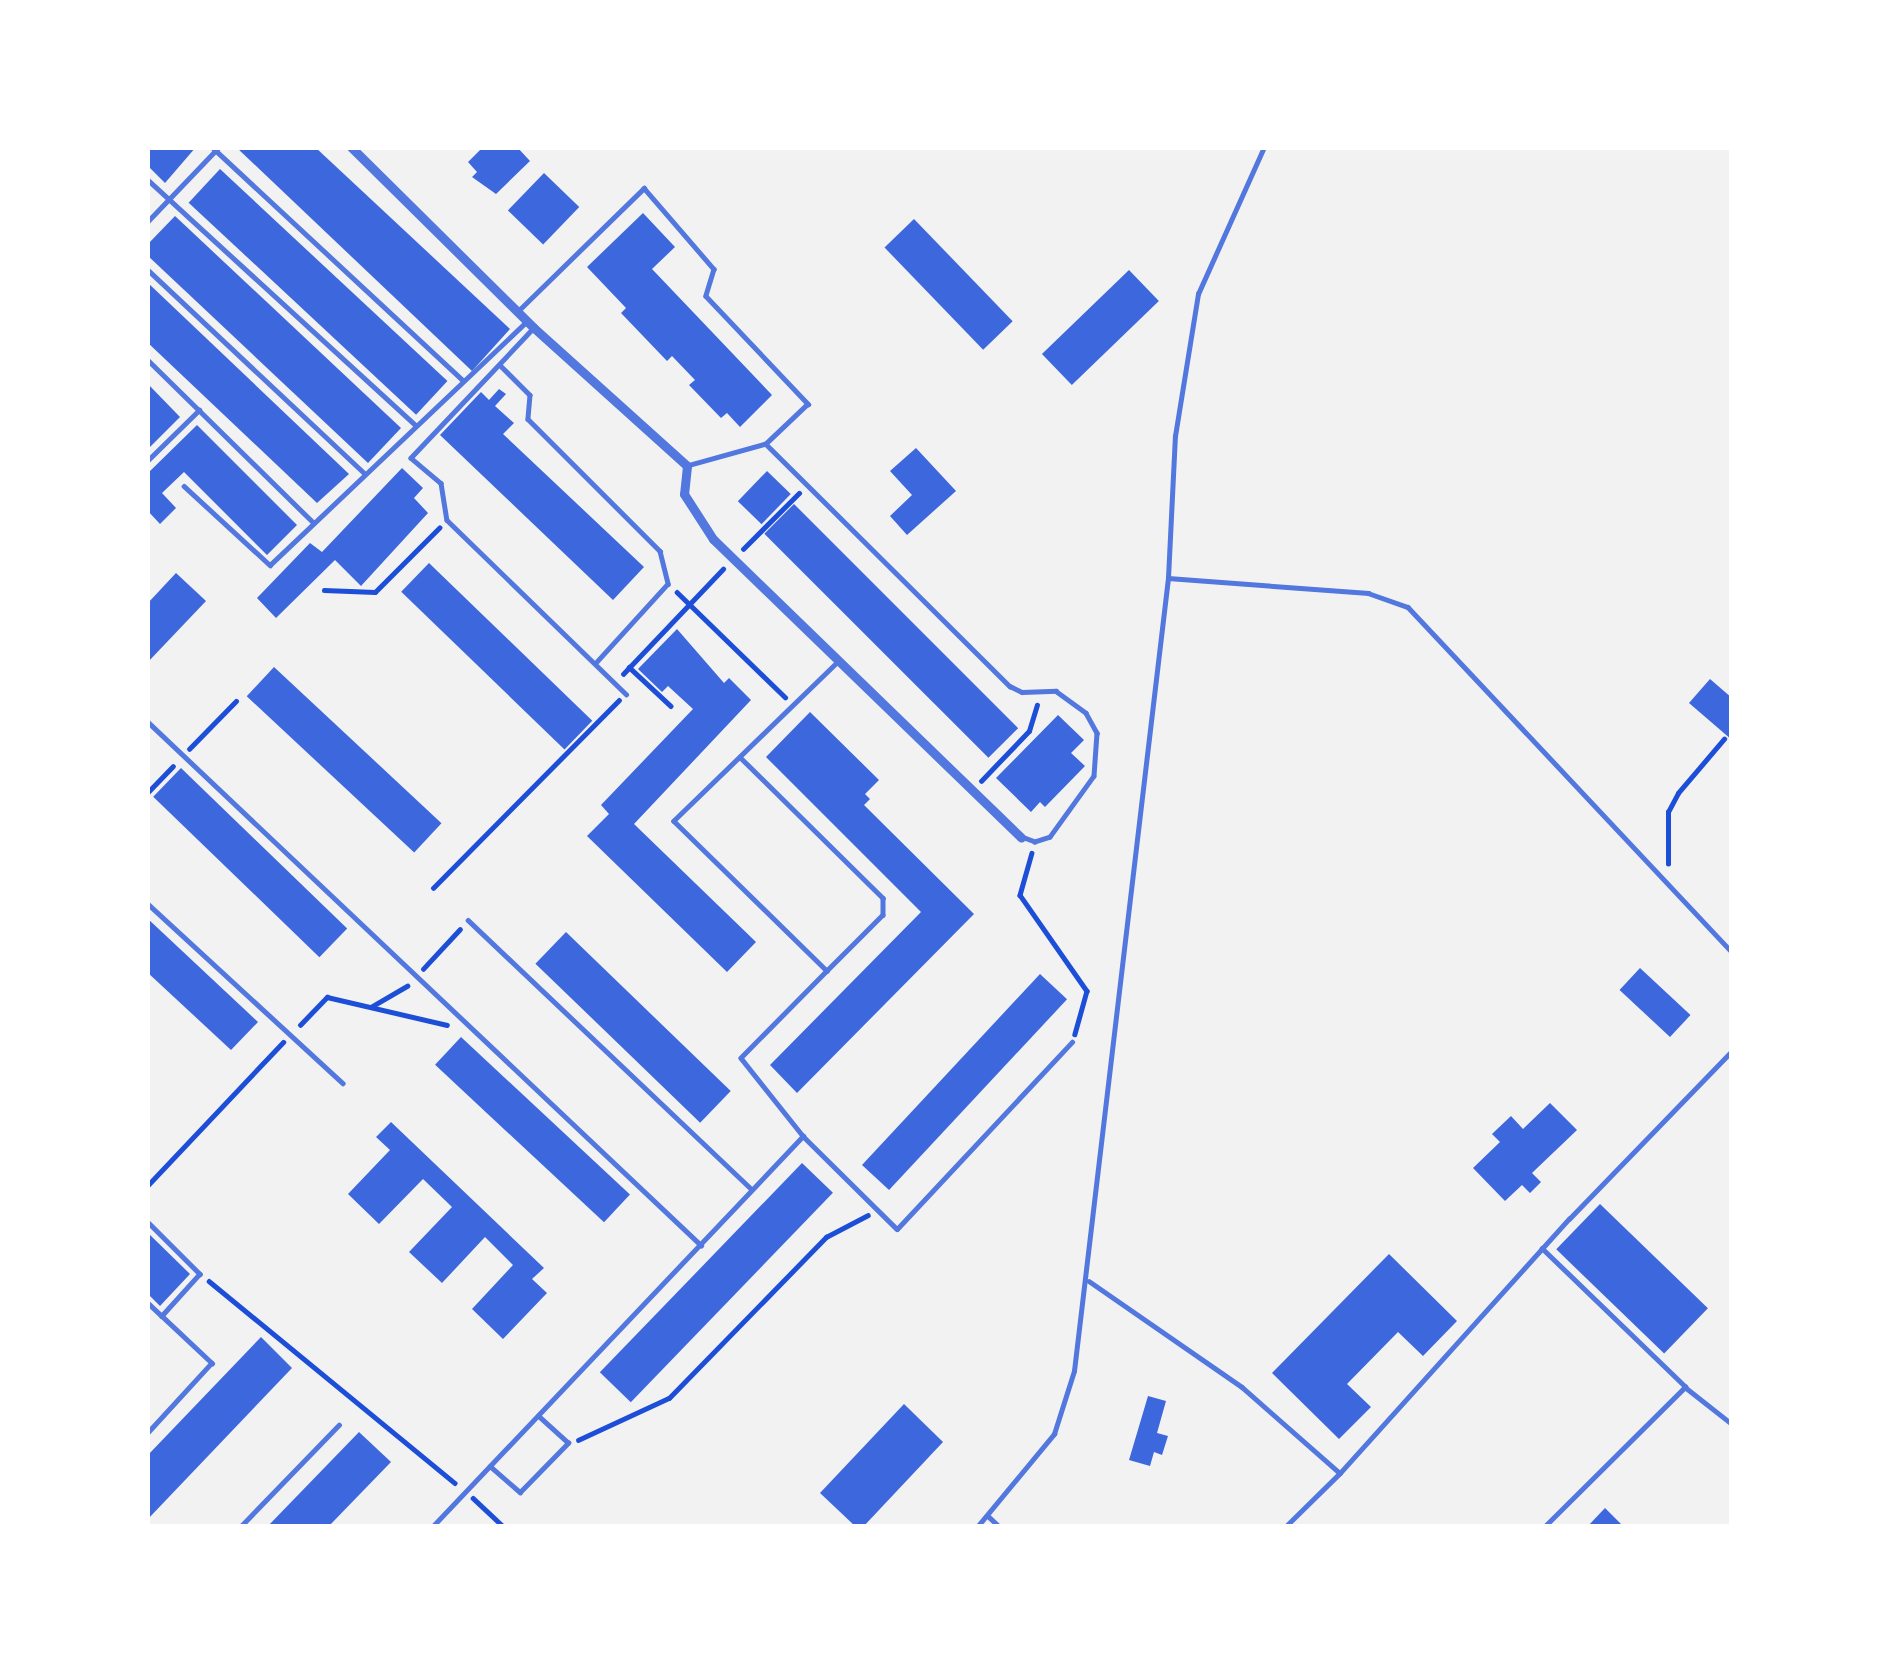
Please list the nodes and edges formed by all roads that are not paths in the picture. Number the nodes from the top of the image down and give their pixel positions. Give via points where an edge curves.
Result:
1 (351, 147) edge
2 (1264, 147) edge
3 (215, 148) edge
4 (147, 179) edge
5 (169, 199) junction
6 (147, 223) edge
7 (147, 269) edge
8 (518, 311) junction
9 (531, 324) junction
10 (147, 359) edge
11 (500, 365) junction
12 (465, 381) junction
13 (199, 410) junction
14 (415, 425) junction
15 (766, 444) junction
16 (147, 460) edge
17 (687, 466) junction
18 (364, 473) junction
19 (184, 486) dead end
20 (314, 521) junction
21 (1168, 578) junction
22 (838, 661) junction
23 (597, 662) junction
24 (626, 694) road end
25 (147, 721) edge
26 (740, 757) junction
27 (1022, 837) joint
28 (147, 903) edge
29 (468, 920) dead end
30 (1732, 952) edge
31 (827, 971) junction
32 (1072, 1042) road end
33 (1732, 1051) edge
34 (343, 1083) dead end
35 (803, 1136) junction
36 (752, 1190) junction
37 (147, 1221) edge
38 (701, 1245) junction
39 (1543, 1248) junction
40 (1089, 1281) junction
41 (147, 1301) edge
42 (162, 1316) junction
43 (1685, 1387) junction
44 (538, 1416) junction
45 (1732, 1424) edge
46 (339, 1425) dead end
47 (147, 1434) edge
48 (490, 1466) junction
49 (1340, 1473) junction
50 (988, 1516) junction
51 (240, 1527) edge
52 (432, 1527) edge
53 (976, 1527) edge
54 (1000, 1527) edge
55 (1285, 1527) edge
56 (1544, 1527) edge

1 - 8 street
2 - 21 lane via 1198,294 1175,436
3 - 5 lane
3 - 12 lane
4 - 5 lane
5 - 6 lane
5 - 14 lane
7 - 18 lane
8 - 9 street
8 - 15 lane via 644,188 714,269 706,296 808,404
9 - 11 lane
9 - 12 lane
9 - 17 street
10 - 13 lane
11 - 23 lane via 530,395 528,418 660,551 668,584
11 - 23 lane via 411,458 441,483 448,520
12 - 14 lane
13 - 16 lane
13 - 20 lane
14 - 18 lane
15 - 17 lane
15 - 27 lane via 1010,686 1056,691 1086,713 1097,733 1094,776 1049,837
17 - 22 street via 685,494 713,538
18 - 20 lane
19 - 20 lane via 270,565
21 - 30 lane via 1368,592 1408,607
21 - 40 lane
22 - 26 lane
22 - 27 street
23 - 24 lane
25 - 38 lane
26 - 31 lane via 883,898 883,915
26 - 31 lane via 674,821
28 - 34 lane
29 - 36 lane
31 - 35 lane via 741,1058
32 - 35 lane via 897,1229
33 - 39 lane
35 - 36 lane
36 - 38 lane
37 - 42 lane via 200,1274
38 - 44 lane
39 - 43 lane
39 - 49 lane
40 - 49 lane via 1243,1387
40 - 50 lane via 1054,1434
41 - 42 lane
42 - 47 lane via 212,1363
43 - 45 lane
43 - 56 lane
44 - 48 lane
44 - 48 lane via 568,1443 520,1492
46 - 51 lane
48 - 52 lane
49 - 55 lane
50 - 53 lane
50 - 54 lane

